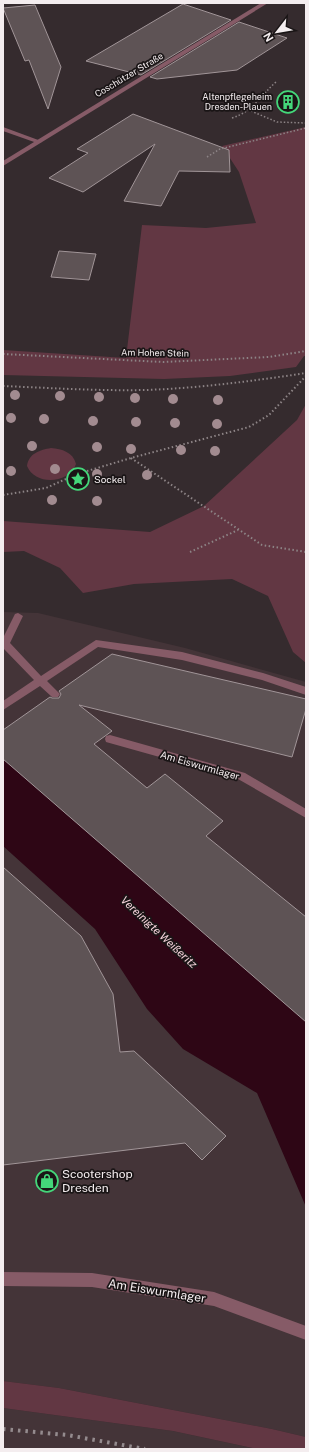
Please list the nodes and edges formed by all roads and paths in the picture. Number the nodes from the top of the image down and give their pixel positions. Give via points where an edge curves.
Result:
1 (264, 3) edge
2 (276, 82) dead end
3 (251, 111) junction
4 (232, 118) dead end
5 (306, 123) edge
6 (306, 128) edge
7 (3, 129) edge
8 (39, 142) junction
9 (207, 157) dead end
10 (3, 164) edge
11 (306, 352) edge
12 (3, 354) edge
13 (306, 373) edge
14 (306, 376) edge
15 (3, 386) edge
16 (131, 458) junction
17 (3, 495) edge
18 (239, 530) junction
19 (190, 552) dead end
20 (306, 552) edge
21 (18, 616) dead end
22 (4, 643) edge
23 (40, 681) junction
24 (306, 691) edge
25 (55, 694) dead end
26 (3, 706) edge
27 (110, 739) dead end
28 (304, 808) edge
29 (3, 1279) edge
30 (306, 1333) edge

1 - 8 street, Coschützer Straße
2 - 3 path
3 - 4 path
3 - 5 path via 283,124
6 - 9 path via 220,149
7 - 8 street
8 - 10 street, Coschützer Straße
11 - 12 path, Am Hohen Stein via 269,357 163,362
13 - 15 path via 229,384 163,389
14 - 16 path via 269,415 249,427
16 - 17 path via 77,474 46,488
16 - 18 path
18 - 19 path
18 - 20 path via 262,545
21 - 22 street
22 - 23 street
23 - 24 street via 96,643 182,656
23 - 25 street
23 - 26 street
27 - 28 street, Am Eiswurmlager via 241,776
29 - 30 street, Am Eiswurmlager via 92,1280 214,1299

